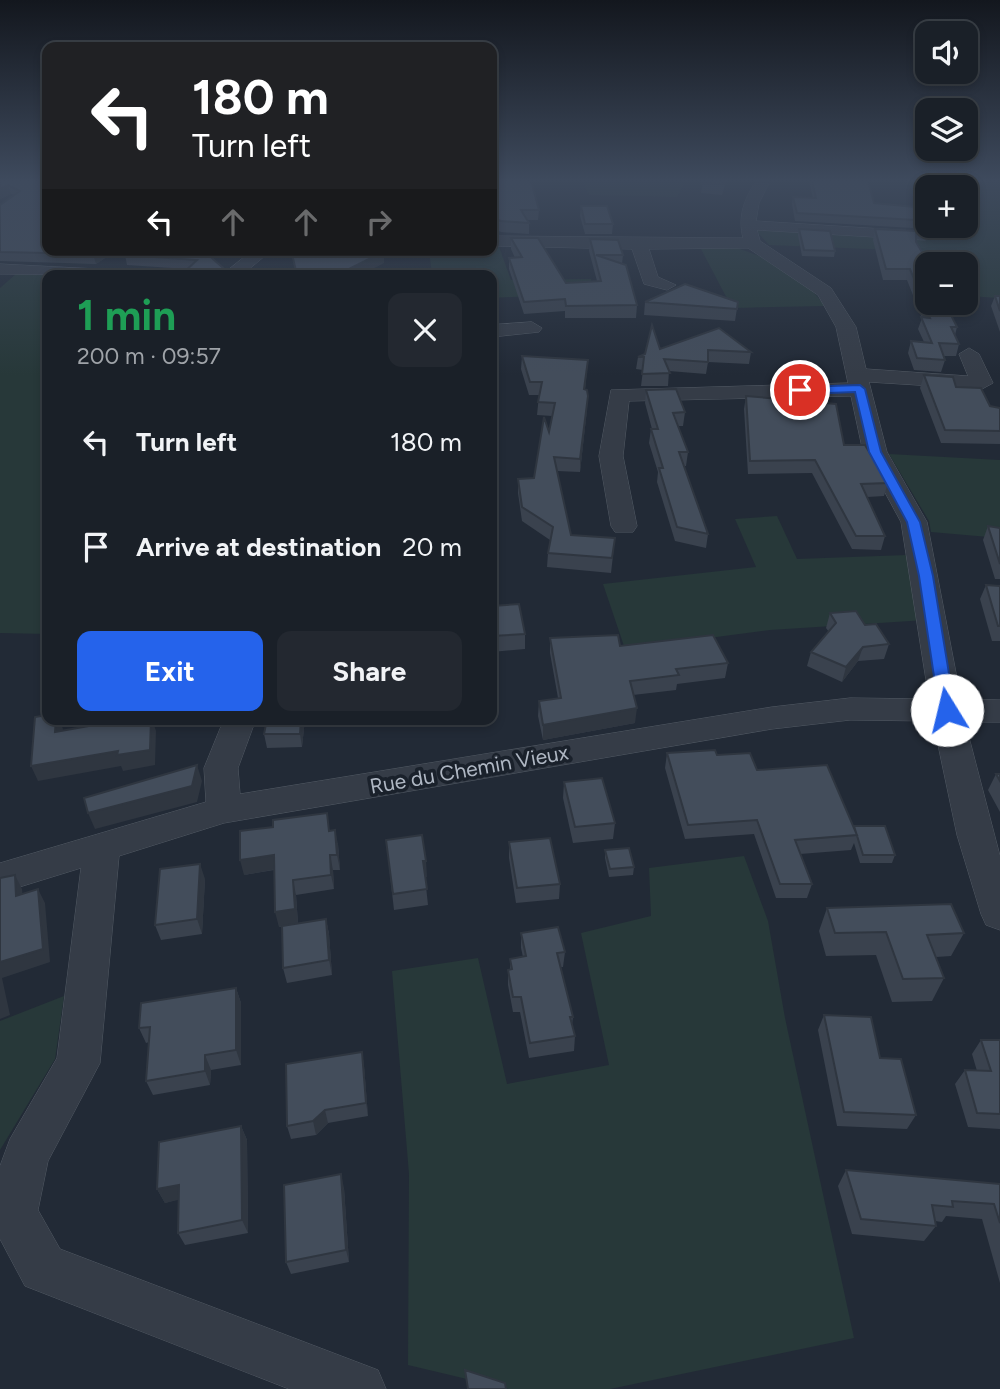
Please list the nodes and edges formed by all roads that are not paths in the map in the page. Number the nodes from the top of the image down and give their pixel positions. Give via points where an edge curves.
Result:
1 (640, 246) edge
2 (764, 246) edge
3 (256, 256) edge
4 (124, 257) edge
5 (0, 269) edge
6 (113, 270) edge
7 (238, 270) edge
8 (42, 271) edge
9 (667, 285) dead end
10 (532, 328) dead end
11 (497, 331) edge
12 (969, 354) dead end
13 (620, 369) dead end
14 (859, 382) junction
15 (619, 395) junction
16 (624, 526) dead end
17 (947, 710) junction
18 (1000, 711) edge
19 (238, 725) edge
20 (224, 810) junction
21 (102, 846) junction
22 (0, 878) edge
23 (1000, 914) edge
24 (359, 1389) edge

1 - 9 street via 650,280
2 - 14 street via 838,308
3 - 7 street
4 - 6 street
5 - 8 street
10 - 11 street
12 - 14 street via 987,393
13 - 15 street
14 - 15 street
14 - 17 street via 875,452 914,522
15 - 16 street via 611,456
17 - 18 street, Rue du Chemin Vieux
17 - 20 street, Rue du Chemin Vieux via 850,709 772,718
17 - 23 street via 975,835
19 - 20 street via 221,768
20 - 21 street, Rue du Chemin Vieux
21 - 22 street, Rue du Chemin Vieux
21 - 24 street via 78,1063 26,1155 13,1214 43,1268

